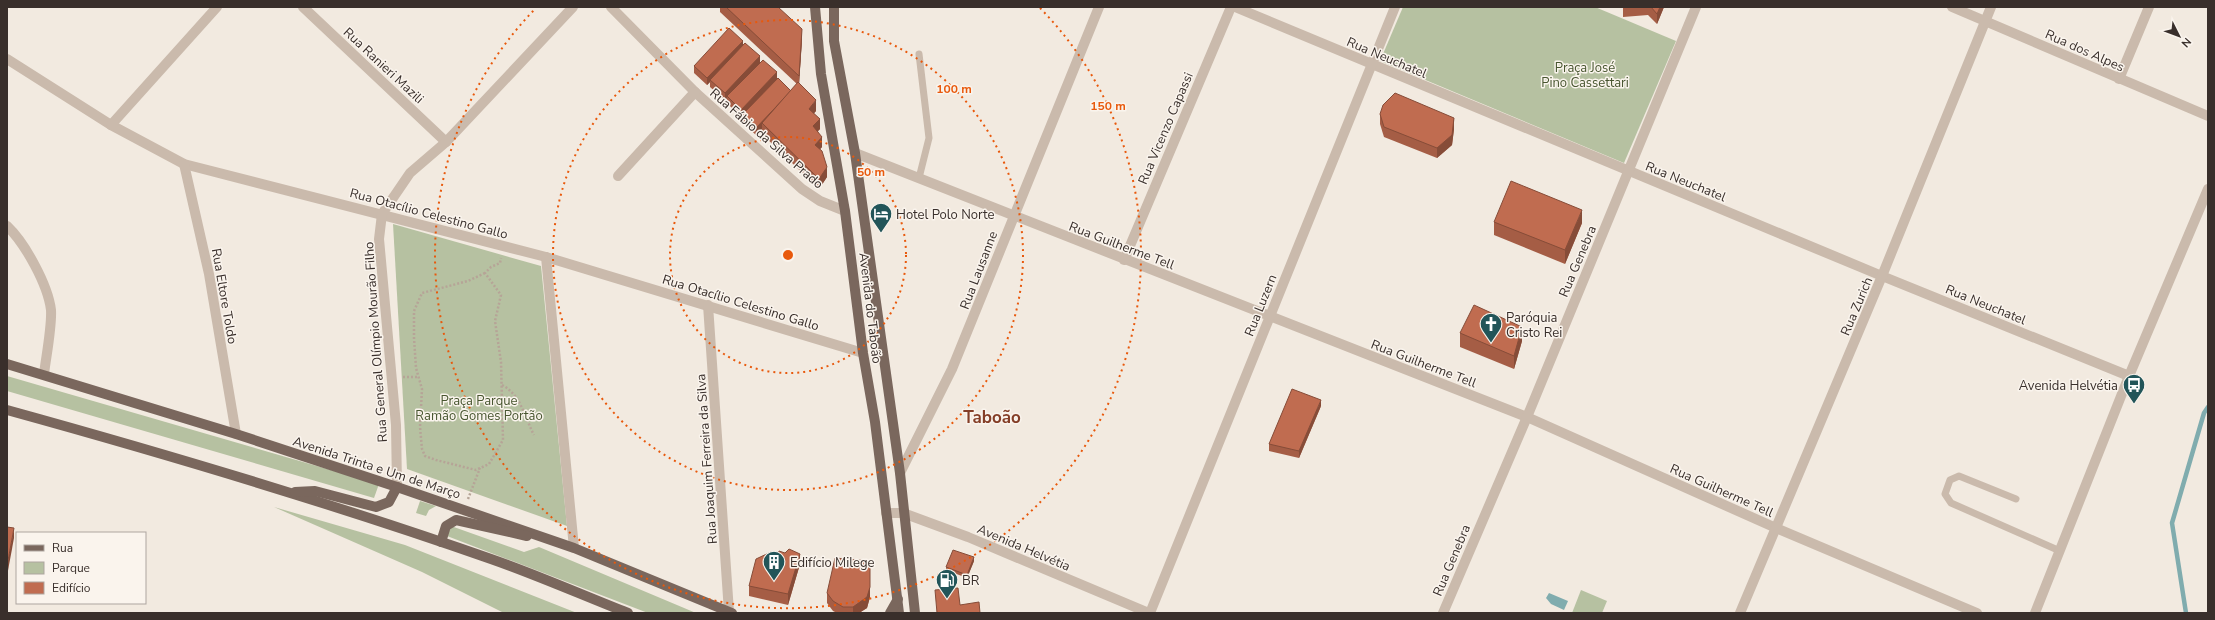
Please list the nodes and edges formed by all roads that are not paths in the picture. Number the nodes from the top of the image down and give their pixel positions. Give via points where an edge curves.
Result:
1 (217, 7) edge
2 (303, 7) edge
3 (573, 7) edge
4 (611, 7) edge
5 (815, 7) edge
6 (834, 7) edge
7 (1099, 7) edge
8 (1231, 7) edge
9 (1235, 7) edge
10 (1395, 7) edge
11 (1696, 7) edge
12 (1952, 7) edge
13 (1991, 7) edge
14 (2149, 7) edge
15 (1986, 20) junction
16 (919, 54) dead end
17 (7, 59) edge
18 (1371, 64) junction
19 (2120, 79) junction
20 (695, 92) junction
21 (2208, 116) edge
22 (111, 125) junction
23 (446, 142) junction
24 (855, 153) junction
25 (184, 164) junction
26 (1629, 171) junction
27 (618, 176) dead end
28 (918, 178) junction
29 (2208, 189) edge
30 (845, 211) junction
31 (382, 214) junction
32 (1014, 216) junction
33 (7, 226) edge
34 (546, 257) junction
35 (1124, 260) junction
36 (1882, 276) junction
37 (708, 305) junction
38 (1270, 317) junction
39 (863, 353) junction
40 (7, 364) edge
41 (44, 374) junction
42 (2129, 376) junction
43 (7, 410) edge
44 (1527, 417) junction
45 (236, 434) junction
46 (900, 473) junction
47 (397, 487) junction
48 (287, 492) junction
49 (2016, 499) dead end
50 (886, 513) junction
51 (903, 513) junction
52 (1776, 528) junction
53 (545, 538) junction
54 (441, 542) junction
55 (574, 548) junction
56 (2060, 551) junction
57 (898, 599) junction
58 (731, 612) edge
59 (628, 613) edge
60 (890, 613) edge
61 (899, 613) edge
62 (915, 613) edge
63 (1150, 613) edge
64 (1443, 613) edge
65 (1740, 613) edge
66 (1977, 613) edge
67 (2035, 613) edge

1 - 22 street
2 - 23 street, Rua Ranieri Mazili
3 - 23 street, Rua General Olímpio Mourão Filho
4 - 20 street, Rua Fábio da Silva Prado
5 - 30 main road, Avenida do Taboão via 820,74
6 - 24 main road, Avenida do Taboão via 834,41
7 - 32 street, Rua Lausanne
8 - 35 street, Rua Vicenzo Capassi
9 - 18 street, Rua Neuchatel
10 - 18 street, Rua Luzern
11 - 26 street, Rua Genebra
12 - 15 street, Rua dos Alpes
13 - 15 street, Rua Zurich
14 - 19 street
15 - 19 street, Rua dos Alpes
15 - 36 street, Rua Zurich
16 - 28 lane via 929,138
17 - 22 street, Rua Otacílio Celestino Gallo
18 - 26 street, Rua Neuchatel
18 - 38 street, Rua Luzern
19 - 21 street, Rua dos Alpes
20 - 27 street, Rua Fábio da Silva Prado
20 - 30 street, Rua Fábio da Silva Prado via 802,189 820,202
22 - 25 street, Rua Otacílio Celestino Gallo
23 - 31 street, Rua General Olímpio Mourão Filho via 410,173
24 - 28 street, Rua Guilherme Tell
24 - 46 main road, Avenida do Taboão
25 - 31 street, Rua Otacílio Celestino Gallo
25 - 45 street, Rua Eltore Toldo via 209,274
26 - 36 street, Rua Neuchatel
26 - 44 street, Rua Genebra
28 - 32 street, Rua Guilherme Tell
29 - 42 street
30 - 39 main road, Avenida do Taboão
31 - 34 street, Rua Otacílio Celestino Gallo
31 - 47 street, Rua General Olímpio Mourão Filho via 379,239 396,424
32 - 35 street, Rua Guilherme Tell
32 - 46 street, Rua Lausanne via 952,369
33 - 41 street via 15,234 42,281 51,310
34 - 37 street, Rua Otacílio Celestino Gallo
34 - 55 street
35 - 38 street, Rua Guilherme Tell
36 - 42 street, Rua Neuchatel
36 - 52 street, Rua Zurich
37 - 39 street, Rua Otacílio Celestino Gallo
37 - 58 street, Rua Joaquim Ferreira da Silva
38 - 44 street, Rua Guilherme Tell
38 - 63 street, Rua Luzern
39 - 50 main road, Avenida do Taboão via 875,422
40 - 41 main road, Avenida Trinta e Um de Março
41 - 45 main road, Avenida Trinta e Um de Março
42 - 56 street
43 - 48 main road via 198,463
44 - 52 street, Rua Guilherme Tell
44 - 64 street, Rua Genebra
45 - 47 main road, Avenida Trinta e Um de Março
46 - 51 main road, Avenida do Taboão
47 - 48 main road via 389,502 376,507 315,491
47 - 53 main road, Avenida Trinta e Um de Março
48 - 54 main road
49 - 56 lane via 1959,476 1950,480 1945,494 1951,503
50 - 51 street, Avenida Helvétia
50 - 57 main road, Avenida do Taboão
51 - 62 main road, Avenida do Taboão
51 - 63 street, Avenida Helvétia
52 - 65 street, Rua Zurich
52 - 66 street, Rua Guilherme Tell
53 - 54 main road via 514,535 456,520 446,526
53 - 55 main road, Avenida Trinta e Um de Março
54 - 59 main road
55 - 58 main road, Avenida Trinta e Um de Março
56 - 67 street
57 - 60 main road
57 - 61 main road, Avenida do Taboão

